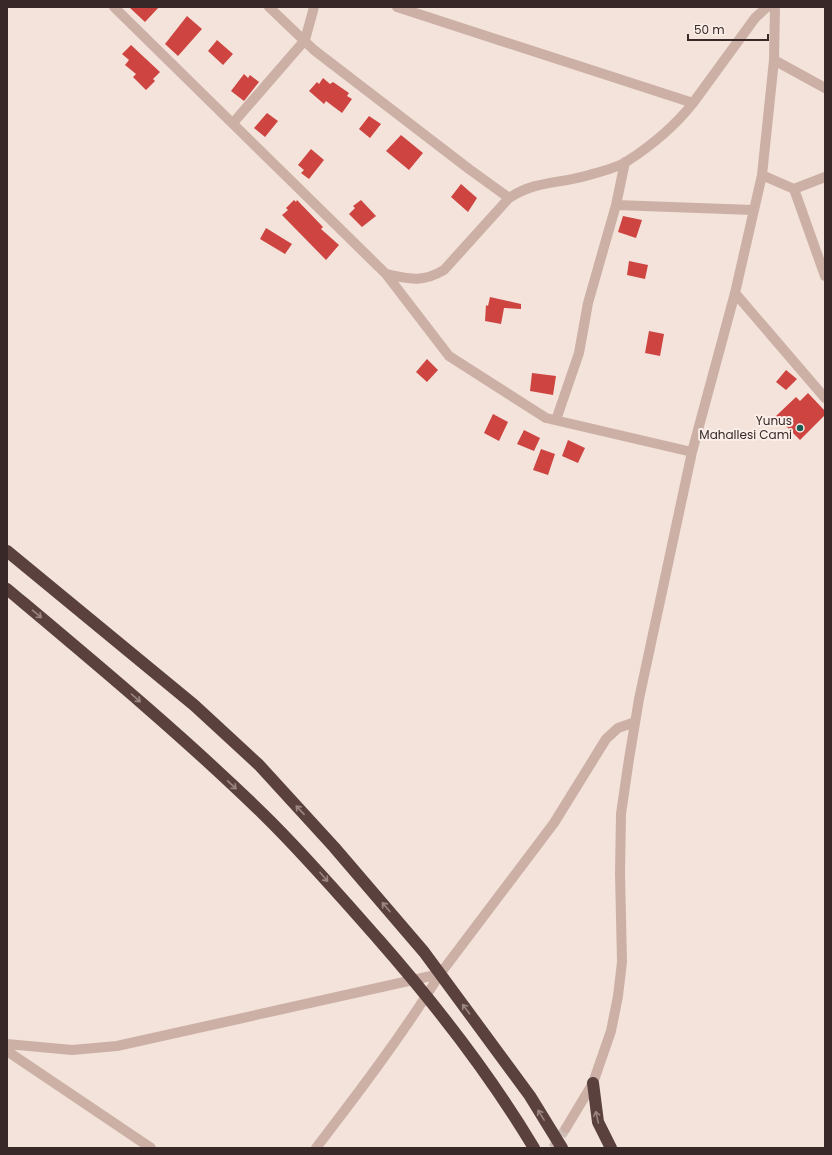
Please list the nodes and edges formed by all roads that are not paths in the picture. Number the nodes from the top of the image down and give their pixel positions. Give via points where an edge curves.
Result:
1 (114, 7) edge
2 (269, 7) edge
3 (314, 7) edge
4 (397, 7) edge
5 (767, 7) edge
6 (776, 7) edge
7 (306, 40) junction
8 (774, 60) junction
9 (825, 88) edge
10 (693, 103) junction
11 (233, 123) junction
12 (625, 162) junction
13 (762, 175) junction
14 (825, 177) edge
15 (794, 189) junction
16 (509, 198) junction
17 (616, 205) junction
18 (753, 210) junction
19 (386, 274) junction
20 (825, 276) edge
21 (735, 293) junction
22 (825, 398) edge
23 (556, 420) junction
24 (692, 452) junction
25 (7, 551) edge
26 (7, 589) edge
27 (635, 722) junction
28 (440, 974) junction
29 (413, 980) junction
30 (426, 996) junction
31 (7, 1044) edge
32 (7, 1051) edge
33 (592, 1083) junction
34 (566, 1128) tunnel mouth
35 (151, 1148) edge
36 (316, 1148) edge
37 (534, 1148) edge
38 (562, 1148) edge
39 (611, 1148) edge

1 - 11 street
2 - 7 street
3 - 7 street
4 - 10 street
5 - 10 street via 755,18
6 - 8 street
7 - 11 street
7 - 16 street via 314,50
8 - 9 street
8 - 13 street
10 - 12 street via 673,126
11 - 19 street
12 - 16 street via 588,176 541,183 520,190
12 - 17 street
13 - 15 street
13 - 18 street
14 - 15 street
15 - 20 street
16 - 19 street via 444,270 432,277 417,280
17 - 18 street
17 - 23 street via 588,303 579,353
18 - 21 street
19 - 23 street via 449,356 546,418
21 - 22 street
21 - 24 street
23 - 24 street
24 - 27 street
28 -> 25 highway via 344,859 259,766 194,705
26 -> 29 highway via 178,735 263,814 314,865
27 - 28 street via 618,728 606,739 554,823
27 - 33 street via 621,814 622,962 618,996 611,1031
28 - 29 street
28 - 30 street
38 -> 28 highway via 530,1096
29 - 30 highway
29 - 31 street via 117,1046 72,1050
30 - 36 street
30 - 37 highway via 489,1078
32 - 35 street
33 - 34 street
39 -> 33 highway via 598,1122

